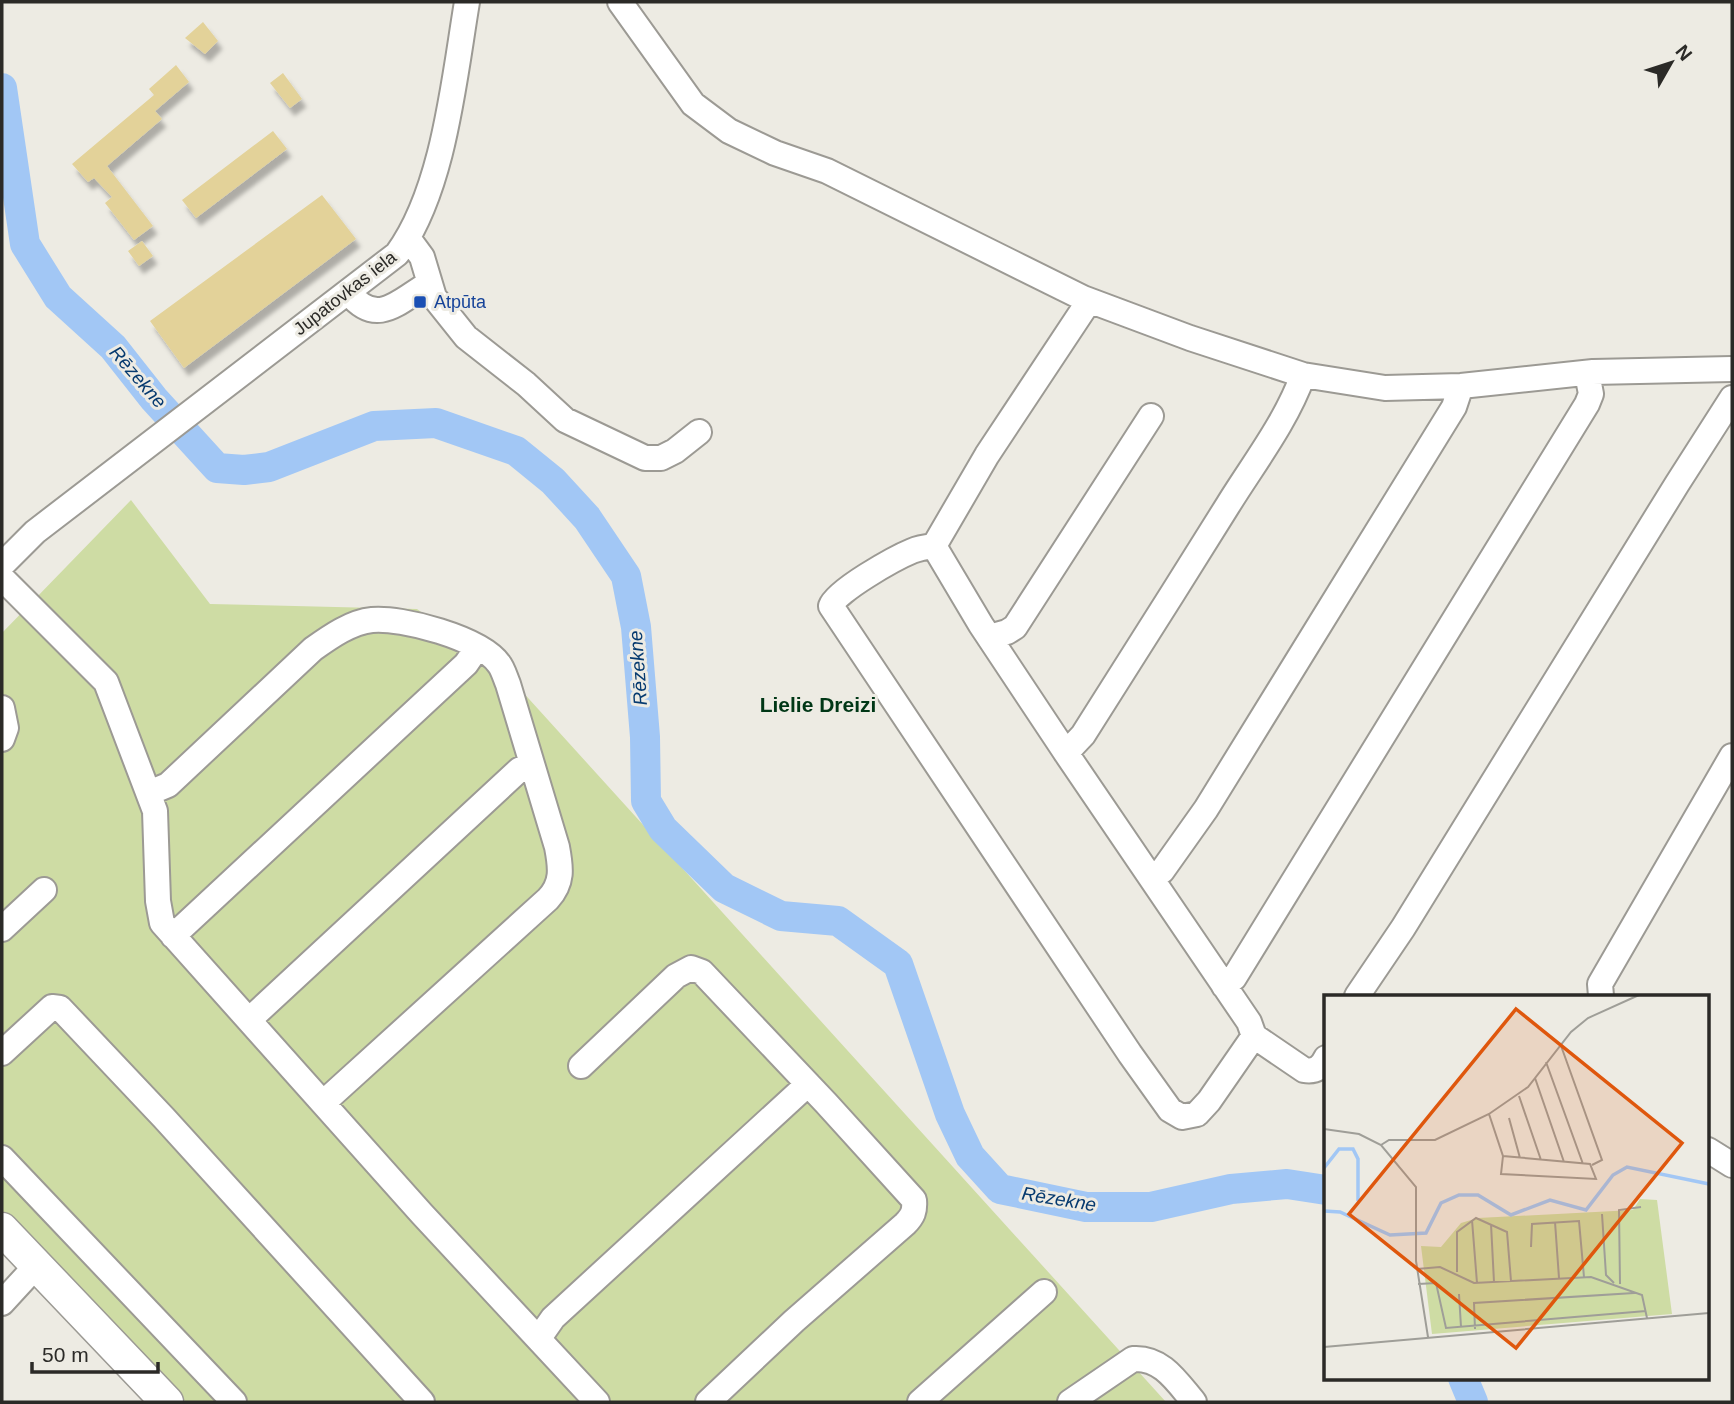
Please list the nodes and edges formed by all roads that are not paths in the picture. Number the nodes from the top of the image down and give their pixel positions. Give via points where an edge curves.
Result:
1 (467, 2) edge
2 (620, 2) edge
3 (408, 238) junction
4 (428, 284) junction
5 (349, 293) junction
6 (1089, 301) junction
7 (1732, 369) edge
8 (1587, 373) junction
9 (1303, 376) junction
10 (1461, 386) junction
11 (1732, 398) edge
12 (1151, 416) dead end
13 (699, 432) dead end
14 (933, 546) junction
15 (2, 565) edge
16 (2, 578) edge
17 (989, 637) junction
18 (477, 648) junction
19 (2, 708) edge
20 (2, 739) edge
21 (1066, 753) junction
22 (1732, 756) edge
23 (532, 764) junction
24 (149, 793) junction
25 (1152, 879) junction
26 (44, 890) dead end
27 (2, 929) edge
28 (173, 936) junction
29 (1224, 986) junction
30 (1358, 995) edge
31 (1601, 995) edge
32 (249, 1020) junction
33 (1254, 1036) junction
34 (2, 1053) edge
35 (1324, 1062) edge
36 (581, 1066) dead end
37 (808, 1084) junction
38 (323, 1103) junction
39 (1710, 1151) edge
40 (2, 1158) edge
41 (1732, 1165) edge
42 (2, 1229) edge
43 (36, 1266) junction
44 (1044, 1292) dead end
45 (2, 1303) edge
46 (539, 1338) junction
47 (167, 1402) edge
48 (234, 1402) edge
49 (422, 1402) edge
50 (597, 1402) edge
51 (708, 1402) edge
52 (920, 1402) edge
53 (1070, 1402) edge
54 (1194, 1402) edge

1 - 3 street, Jupatovkas iela via 437,162
2 - 6 street via 694,104 729,131 827,171
3 - 4 street via 422,257
3 - 5 street, Jupatovkas iela via 397,254
4 - 5 street via 404,302 379,310 359,306
4 - 13 street via 466,337 565,420 645,458 668,455
5 - 15 street, Jupatovkas iela via 35,531
6 - 9 street
6 - 14 street
7 - 8 street
8 - 10 street
8 - 29 street via 1591,394 1587,404 1288,894 1234,978
9 - 10 street via 1385,388
9 - 21 street via 1272,436 1191,567 1083,735
10 - 25 street via 1454,407 1206,809
11 - 30 street
12 - 17 street via 1015,627
14 - 17 street
14 - 33 street via 914,550 856,583 831,606 1170,1110 1182,1117 1197,1114
16 - 24 street via 106,682
17 - 21 street
18 - 23 street via 499,663
18 - 24 street via 426,627 394,620 369,620 333,635 168,785
18 - 28 street via 466,664
19 - 20 street via 6,728
21 - 25 street
22 - 31 street via 1600,984
23 - 32 street via 519,770
23 - 38 street via 561,869 556,891
24 - 28 street via 155,811 158,901 162,923
25 - 29 street
26 - 27 street
28 - 32 street
29 - 33 street
32 - 38 street
33 - 35 street via 1304,1070 1312,1071
34 - 49 street via 52,1007 60,1007
36 - 37 street via 676,976 691,968 713,982
37 - 46 street via 553,1318
37 - 51 street via 914,1200 913,1216
38 - 46 street
39 - 41 street
40 - 48 street
42 - 43 main road
43 - 45 street
43 - 47 main road
44 - 52 street
46 - 50 street
53 - 54 street via 1133,1359 1142,1358 1166,1369

